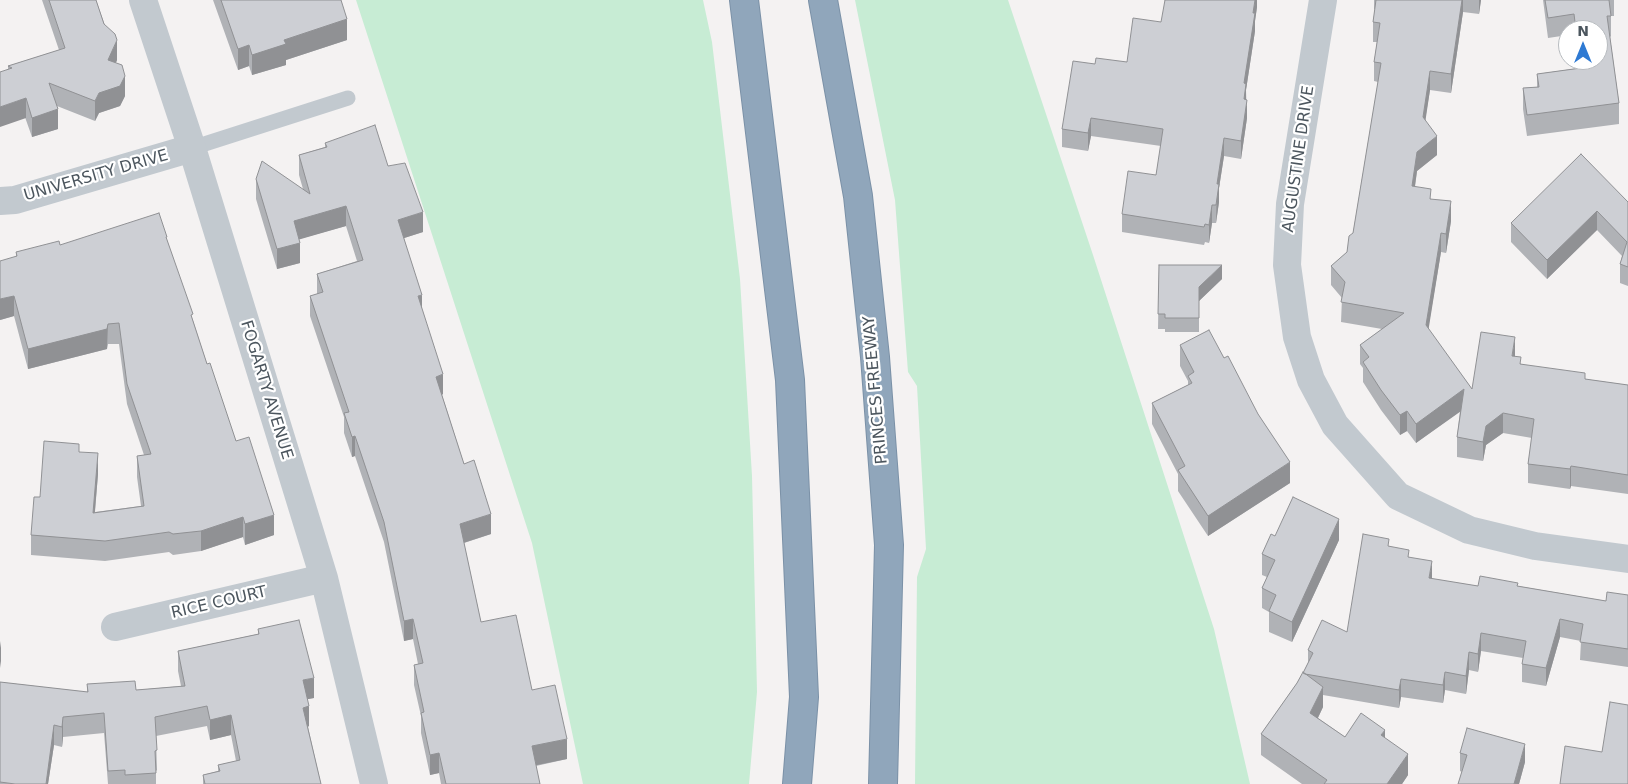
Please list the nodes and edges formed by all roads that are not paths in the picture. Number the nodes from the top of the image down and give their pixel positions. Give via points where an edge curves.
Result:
1 (143, 0) edge
2 (744, 0) edge
3 (823, 0) edge
4 (1323, 0) edge
5 (348, 98) dead end
6 (192, 148) junction
7 (0, 201) edge
8 (1628, 559) edge
9 (324, 578) junction
10 (115, 627) dead end
11 (374, 784) edge
12 (797, 784) edge
13 (883, 784) edge

1 - 6 street, FOGARTY AVENUE
2 - 12 highway via 790,380 804,697
3 - 13 highway, PRINCES FREEWAY via 858,196 875,356 889,545
4 - 8 street, AUGUSTINE DRIVE via 1290,204 1287,265 1297,337 1311,380 1335,424 1398,496 1469,530 1535,546
5 - 6 lane
6 - 7 street, UNIVERSITY DRIVE via 15,200
6 - 9 street, FOGARTY AVENUE
9 - 10 street, RICE COURT
9 - 11 street, FOGARTY AVENUE

